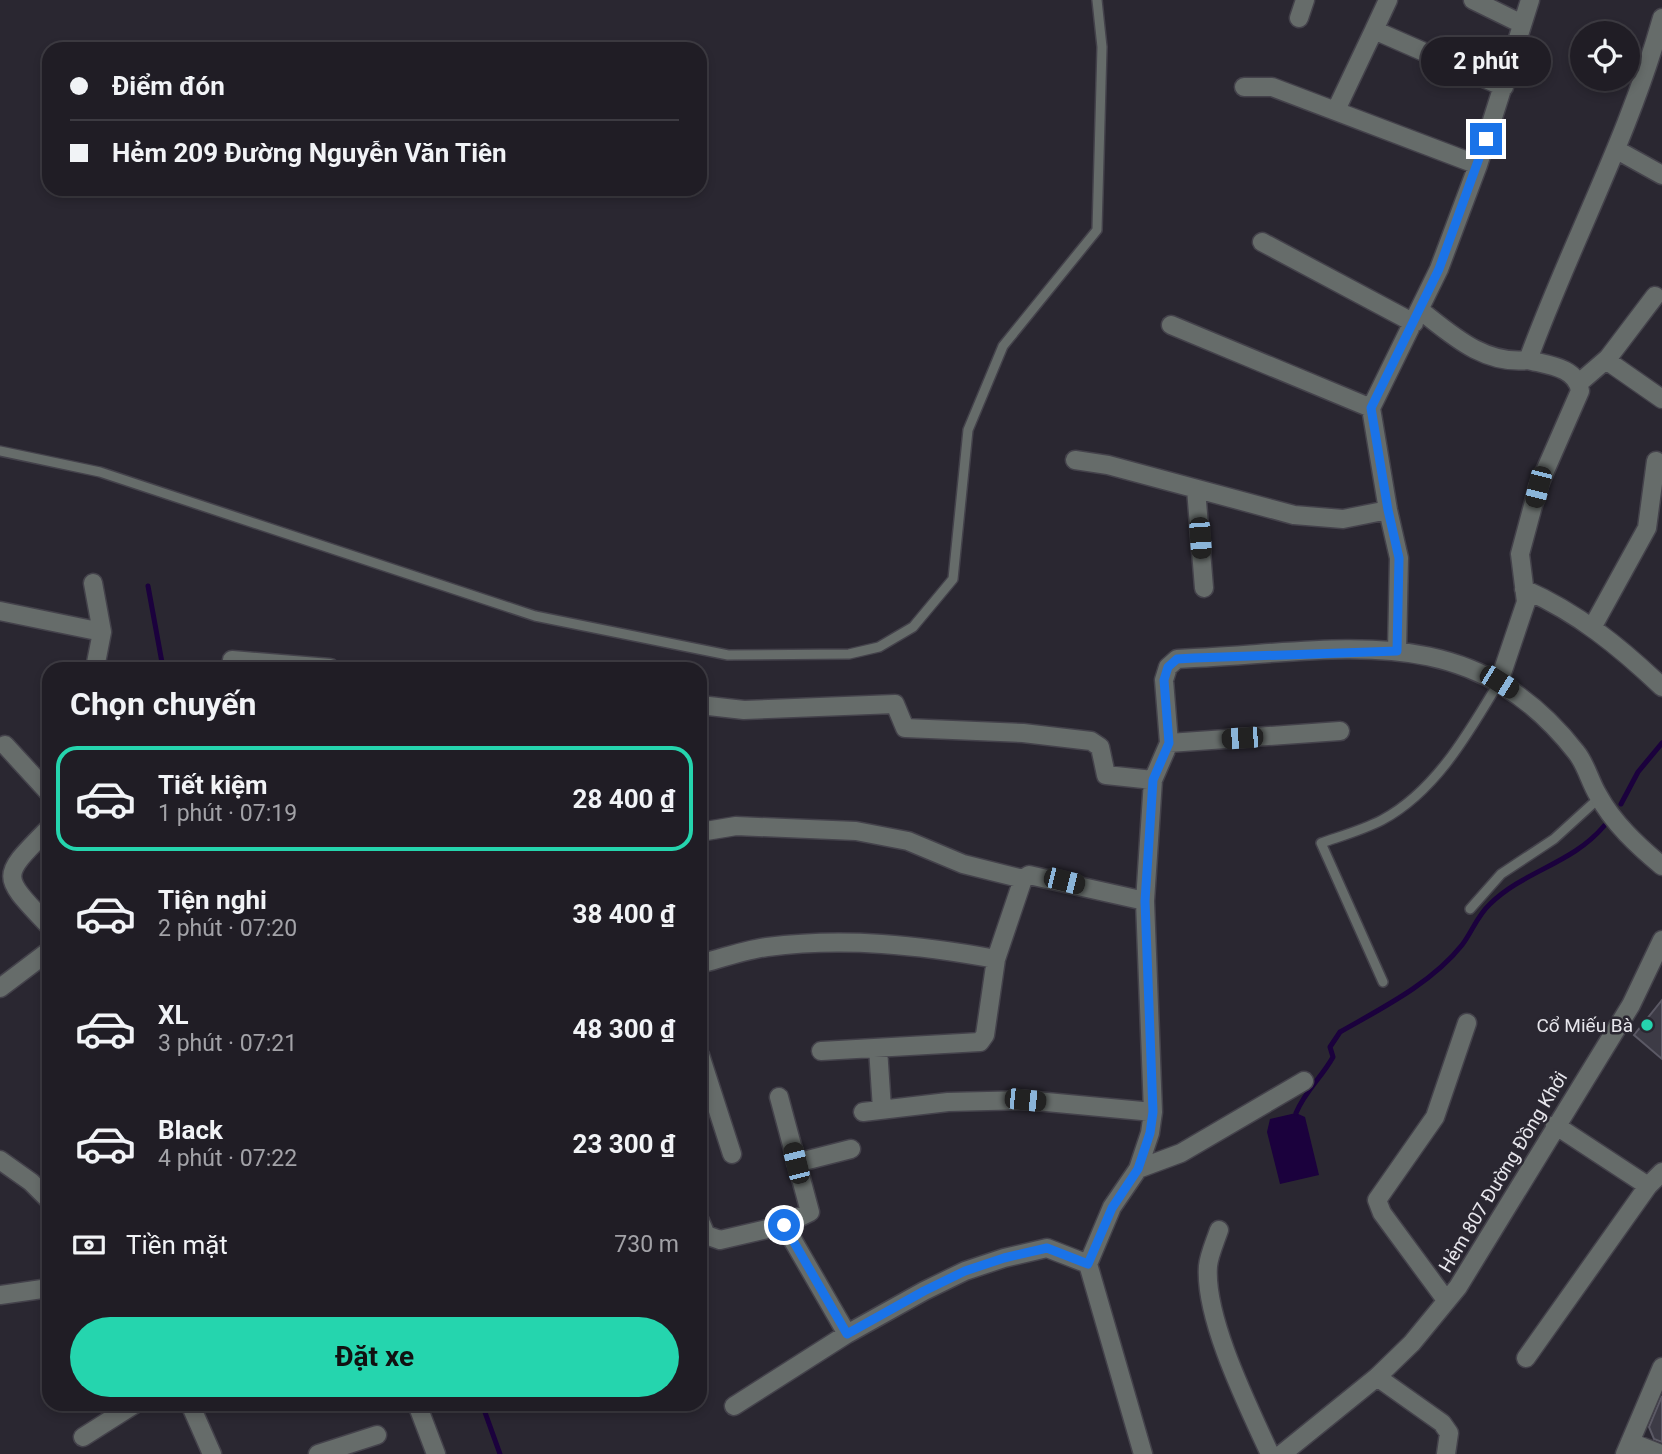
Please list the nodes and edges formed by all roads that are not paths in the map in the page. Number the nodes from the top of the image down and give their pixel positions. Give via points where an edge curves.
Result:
1 (1097, 0) edge
2 (1304, 0) edge
3 (1388, 0) edge
4 (1473, 0) edge
5 (1530, 0) edge
6 (1662, 18) edge
7 (1299, 19) dead end
8 (1522, 24) junction
9 (1374, 30) junction
10 (1244, 87) dead end
11 (1504, 87) junction
12 (1336, 110) junction
13 (1617, 150) junction
14 (1478, 165) junction
15 (1662, 175) edge
16 (1262, 242) dead end
17 (1655, 296) dead end
18 (1417, 316) junction
19 (1171, 325) dead end
20 (1528, 360) junction
21 (1606, 360) junction
22 (1579, 383) junction
23 (1662, 399) edge
24 (1371, 408) junction
25 (0, 451) edge
26 (1074, 460) dead end
27 (1656, 461) dead end
28 (1196, 489) junction
29 (1388, 510) junction
30 (93, 583) dead end
31 (1204, 588) dead end
32 (1524, 589) junction
33 (0, 611) edge
34 (1593, 626) junction
35 (102, 632) junction
36 (1397, 651) junction
37 (96, 662) edge
38 (232, 662) edge
39 (256, 662) edge
40 (1499, 682) junction
41 (1662, 687) edge
42 (707, 706) edge
43 (1340, 732) dead end
44 (1169, 743) junction
45 (5, 745) dead end
46 (1153, 780) junction
47 (42, 785) edge
48 (1599, 797) junction
49 (707, 831) edge
50 (42, 834) edge
51 (1662, 866) edge
52 (1023, 880) junction
53 (1145, 901) junction
54 (1470, 909) dead end
55 (42, 919) edge
56 (1662, 940) edge
57 (42, 956) edge
58 (996, 959) junction
59 (707, 962) edge
60 (1382, 982) dead end
61 (0, 988) edge
62 (1467, 1023) dead end
63 (878, 1048) junction
64 (821, 1051) dead end
65 (707, 1077) edge
66 (1304, 1081) dead end
67 (779, 1097) dead end
68 (882, 1110) junction
69 (863, 1112) dead end
70 (1153, 1112) junction
71 (1555, 1125) junction
72 (851, 1149) dead end
73 (732, 1154) dead end
74 (0, 1160) edge
75 (796, 1163) junction
76 (1138, 1169) junction
77 (1662, 1172) edge
78 (1648, 1186) junction
79 (42, 1193) edge
80 (784, 1225) junction
81 (1219, 1230) dead end
82 (707, 1235) edge
83 (1088, 1264) junction
84 (42, 1289) edge
85 (0, 1295) edge
86 (1446, 1300) junction
87 (847, 1334) junction
88 (1526, 1358) dead end
89 (1662, 1367) edge
90 (1377, 1377) junction
91 (734, 1406) dead end
92 (124, 1411) edge
93 (193, 1411) edge
94 (420, 1411) edge
95 (377, 1435) dead end
96 (83, 1437) dead end
97 (1627, 1448) edge
98 (212, 1454) edge
99 (317, 1454) edge
100 (436, 1454) edge
101 (1143, 1454) edge
102 (1270, 1454) edge
103 (1282, 1454) edge
104 (1446, 1454) edge
105 (1661, 1454) edge

1 - 25 lane via 1102,47 1097,230 1003,346 968,430 953,579 913,627 879,647 849,654 728,655 535,616 100,472
2 - 7 street
3 - 9 street
4 - 8 street
5 - 8 street
6 - 13 street
8 - 11 street
9 - 11 street
9 - 12 street
10 - 12 street via 1272,87
11 - 14 street
12 - 14 street
13 - 15 street
13 - 20 street via 1569,252
14 - 18 street
16 - 18 street
17 - 21 street
18 - 20 street via 1478,352
18 - 24 street
19 - 24 street
20 - 22 street via 1567,370
21 - 22 street
21 - 23 street
22 - 32 street via 1580,391 1538,487 1520,554
24 - 29 street
26 - 28 street
27 - 34 street via 1647,528
28 - 29 street via 1311,518 1343,519
28 - 31 street
29 - 36 street via 1399,558
30 - 35 street
32 - 34 street
32 - 40 street via 1522,615
33 - 35 street
34 - 41 street
35 - 37 street
36 - 40 street via 1430,654
36 - 44 street via 1177,659 1164,680
38 - 39 street
40 - 48 street via 1542,715 1578,754
40 - 60 lane via 1452,756 1419,793 1382,820 1321,843
42 - 46 street via 744,710 895,704 905,728 1091,741 1100,747 1107,775
43 - 44 street
44 - 46 street
45 - 47 street
46 - 53 street
48 - 51 street via 1633,841
48 - 54 lane via 1554,839 1502,874
49 - 52 street via 736,827 856,831 908,841 962,864
50 - 55 street via 8,871 9,884
52 - 53 street via 1037,875
52 - 58 street
53 - 70 street
56 - 71 street, Hẻm 807 Đường Đồng Khởi via 1631,1005
57 - 61 street
58 - 59 street via 930,947 849,941 765,947
58 - 63 street via 983,1040
62 - 86 street via 1435,1117 1377,1199 1381,1213
63 - 64 street
63 - 68 street
65 - 73 street
66 - 76 street via 1181,1153
67 - 75 street
68 - 69 street
68 - 70 street via 1025,1100
70 - 76 street
71 - 78 street
71 - 86 street, Hẻm 807 Đường Đồng Khởi via 1487,1245
72 - 75 street
74 - 79 street
75 - 80 street via 810,1212
76 - 83 street via 1112,1208
77 - 78 street
78 - 88 street
80 - 82 street via 720,1240
80 - 87 street
81 - 102 street via 1208,1264 1208,1284 1242,1395
83 - 87 street via 1047,1248 1004,1258 965,1271
83 - 101 street
84 - 85 street
86 - 90 street, Hẻm 807 Đường Đồng Khởi
87 - 91 street
89 - 97 street
90 - 103 street, Hẻm 807 Đường Đồng Khởi
90 - 104 street via 1442,1423 1449,1433
92 - 96 street
93 - 98 street
94 - 100 street
95 - 99 street
97 - 105 street

